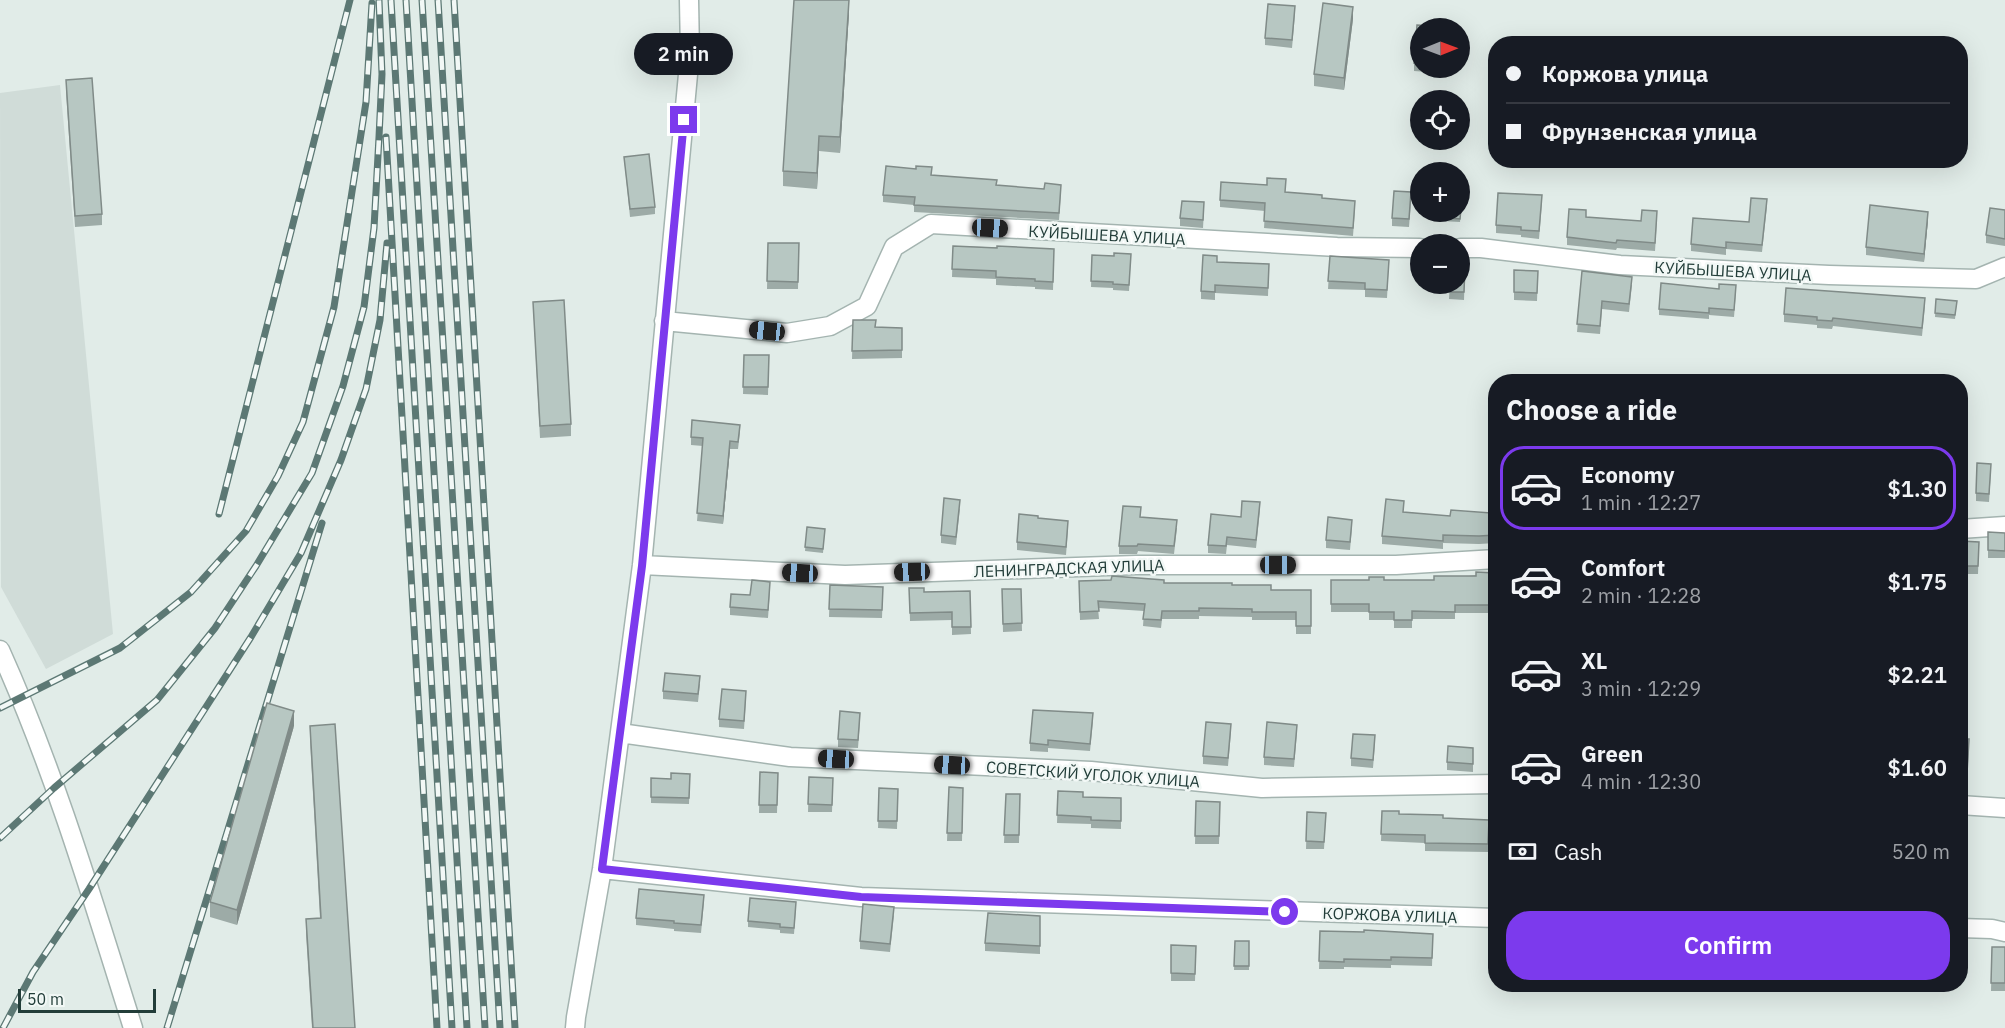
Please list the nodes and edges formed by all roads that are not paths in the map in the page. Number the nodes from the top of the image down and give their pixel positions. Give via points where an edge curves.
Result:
1 (689, 0) edge
2 (1410, 248) edge
3 (1470, 248) edge
4 (2005, 267) edge
5 (664, 321) junction
6 (2005, 526) edge
7 (1968, 528) edge
8 (1488, 559) edge
9 (642, 566) junction
10 (0, 650) edge
11 (620, 733) junction
12 (1488, 784) edge
13 (1968, 806) edge
14 (2005, 808) edge
15 (602, 869) junction
16 (1488, 918) edge
17 (1968, 928) edge
18 (2005, 932) edge
19 (134, 1028) edge
20 (575, 1028) edge

1 - 5 street via 690,53
2 - 5 street, КУЙБЫШЕВА УЛИЦА via 931,225 894,247 867,306 830,326 787,333
3 - 4 street, КУЙБЫШЕВА УЛИЦА via 1620,265 1829,276 1976,279
5 - 9 street
6 - 7 street
8 - 9 street, ЛЕНИНГРАДСКАЯ УЛИЦА via 1396,565 1136,564 845,575
9 - 11 street
10 - 19 street via 54,788
11 - 12 street, СОВЕТСКИЙ УГОЛОК УЛИЦА via 790,757 1091,771 1262,788
11 - 15 street
13 - 14 street
15 - 16 street, КОРЖОВА УЛИЦА via 861,897
15 - 20 street
17 - 18 street

